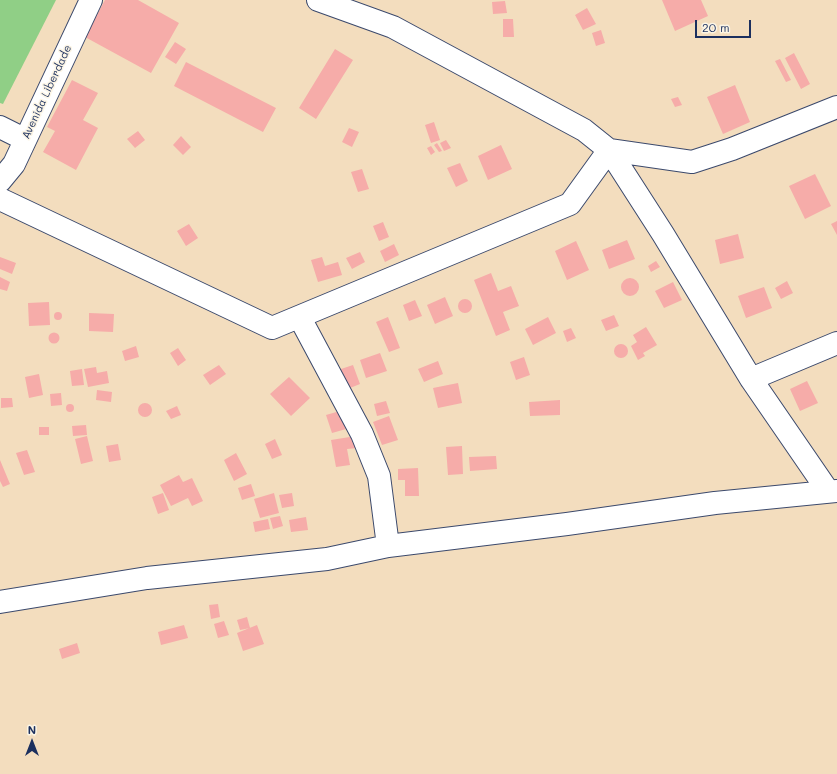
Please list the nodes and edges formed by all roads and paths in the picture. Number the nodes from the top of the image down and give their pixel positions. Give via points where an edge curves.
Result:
1 (90, 0) edge
2 (319, 0) edge
3 (837, 107) edge
4 (0, 127) edge
5 (24, 139) junction
6 (609, 150) junction
7 (0, 181) edge
8 (0, 199) edge
9 (300, 318) junction
10 (837, 343) edge
11 (751, 379) junction
12 (832, 491) edge
13 (388, 546) junction
14 (0, 602) edge

1 - 5 street, Avenida Liberdade
2 - 6 street via 393,27 584,130
3 - 6 street via 732,149 692,162
4 - 5 street
5 - 7 street, Avenida Liberdade via 14,164
6 - 9 street via 570,204
6 - 11 street
8 - 9 street via 272,328
9 - 13 street via 362,434 379,476
10 - 11 street
11 - 12 street
12 - 13 street via 715,503
13 - 14 street via 327,560 147,578

